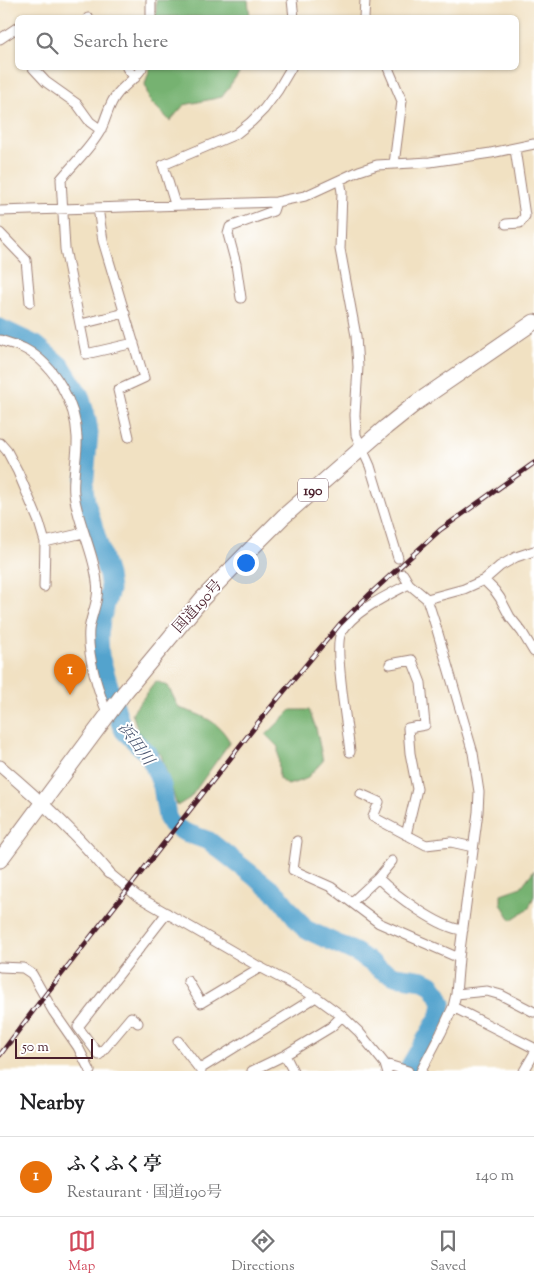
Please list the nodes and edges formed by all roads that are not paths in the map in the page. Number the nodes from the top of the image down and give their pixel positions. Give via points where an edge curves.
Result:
1 (151, 0) edge
2 (292, 0) edge
3 (365, 0) edge
4 (151, 15) edge
5 (294, 15) edge
6 (364, 15) edge
7 (15, 29) edge
8 (0, 39) edge
9 (35, 70) edge
10 (129, 70) edge
11 (141, 70) edge
12 (289, 70) edge
13 (389, 70) edge
14 (135, 78) junction
15 (101, 130) junction
16 (534, 144) edge
17 (515, 149) junction
18 (394, 164) junction
19 (340, 180) junction
20 (276, 202) junction
21 (175, 204) junction
22 (98, 208) junction
23 (62, 210) junction
24 (0, 211) edge
25 (506, 224) dead end
26 (0, 233) edge
27 (241, 298) dead end
28 (30, 302) dead end
29 (125, 313) junction
30 (534, 322) edge
31 (81, 324) junction
32 (0, 340) edge
33 (134, 343) junction
34 (129, 437) dead end
35 (0, 443) edge
36 (362, 449) junction
37 (83, 533) junction
38 (46, 542) junction
39 (534, 551) edge
40 (398, 558) dead end
41 (403, 574) dead end
42 (484, 580) junction
43 (410, 584) junction
44 (44, 587) dead end
45 (427, 599) junction
46 (534, 652) edge
47 (390, 664) dead end
48 (109, 713) junction
49 (350, 752) dead end
50 (0, 766) edge
51 (361, 794) dead end
52 (42, 802) junction
53 (406, 835) junction
54 (297, 841) dead end
55 (474, 847) junction
56 (0, 860) edge
57 (392, 861) dead end
58 (108, 872) joint
59 (378, 878) junction
60 (352, 902) junction
61 (167, 913) junction
62 (463, 930) junction
63 (459, 958) junction
64 (0, 967) edge
65 (261, 967) junction
66 (188, 981) dead end
67 (456, 994) junction
68 (316, 997) junction
69 (453, 1007) junction
70 (534, 1012) edge
71 (342, 1016) junction
72 (138, 1023) dead end
73 (178, 1041) dead end
74 (534, 1048) edge
75 (534, 1054) edge
76 (285, 1055) junction
77 (386, 1067) edge
78 (201, 1070) edge
79 (405, 1070) edge
80 (90, 1071) edge
81 (252, 1071) edge
82 (293, 1071) edge
83 (421, 1071) edge
84 (524, 1071) edge

1 - 4 street
2 - 5 street
3 - 6 street
7 - 8 street
9 - 15 street via 77,104 90,122
10 - 14 street
11 - 14 street
12 - 21 street via 264,109 236,134 163,165
13 - 18 street via 402,101
14 - 15 street via 118,93
15 - 23 street via 61,179
16 - 17 street
17 - 18 street
17 - 25 street via 525,216 520,222
18 - 19 street via 377,165
19 - 20 street via 305,196
19 - 36 street via 340,248 356,336 356,435
20 - 21 street
20 - 27 street via 273,211 230,227 228,234
21 - 22 street
22 - 23 street
22 - 29 street via 103,241
23 - 24 street
23 - 31 street via 65,249
26 - 28 street via 26,260
29 - 31 street
29 - 33 street
30 - 36 highway, 国道190号 / 190 via 416,403
31 - 33 street via 86,354
32 - 37 street via 25,349 41,361 58,382 70,405 78,438 74,494
33 - 34 street via 144,378 118,390
35 - 38 street via 18,472
36 - 40 street
36 - 48 highway, 国道190号 / 190 via 283,516 202,599
37 - 38 street
37 - 48 street via 95,569 98,594 89,631 90,660
38 - 44 street
39 - 42 street via 516,557
41 - 43 street
42 - 45 street
42 - 46 street via 496,591
43 - 45 street
43 - 49 street via 361,612 341,634 338,654
45 - 55 street via 467,728 477,774 478,812
47 - 53 street via 412,660 421,683 425,725 408,728 417,789
48 - 52 highway, 国道190号 / 190
50 - 52 street
51 - 53 street via 380,802 373,817
52 - 56 highway, 国道190号 / 190
52 - 58 street
53 - 55 street via 426,846 451,842
54 - 60 street via 294,870 331,886
55 - 62 street
57 - 59 street
58 - 61 street via 137,896
59 - 60 street
59 - 62 street via 424,915 456,930
60 - 63 street via 379,922
61 - 65 street
61 - 72 street via 78,1027 99,1055 131,1017
62 - 63 street
63 - 67 street
64 - 80 street via 23,968 32,974 52,1011 78,1046
65 - 66 street via 201,1003
65 - 68 street
67 - 69 street
67 - 70 street via 487,991
68 - 71 street
68 - 78 street
69 - 74 street
69 - 83 street
71 - 76 street via 331,1027
71 - 77 street via 360,1032
73 - 78 street
75 - 84 street
76 - 81 street
76 - 82 street
77 - 79 street

